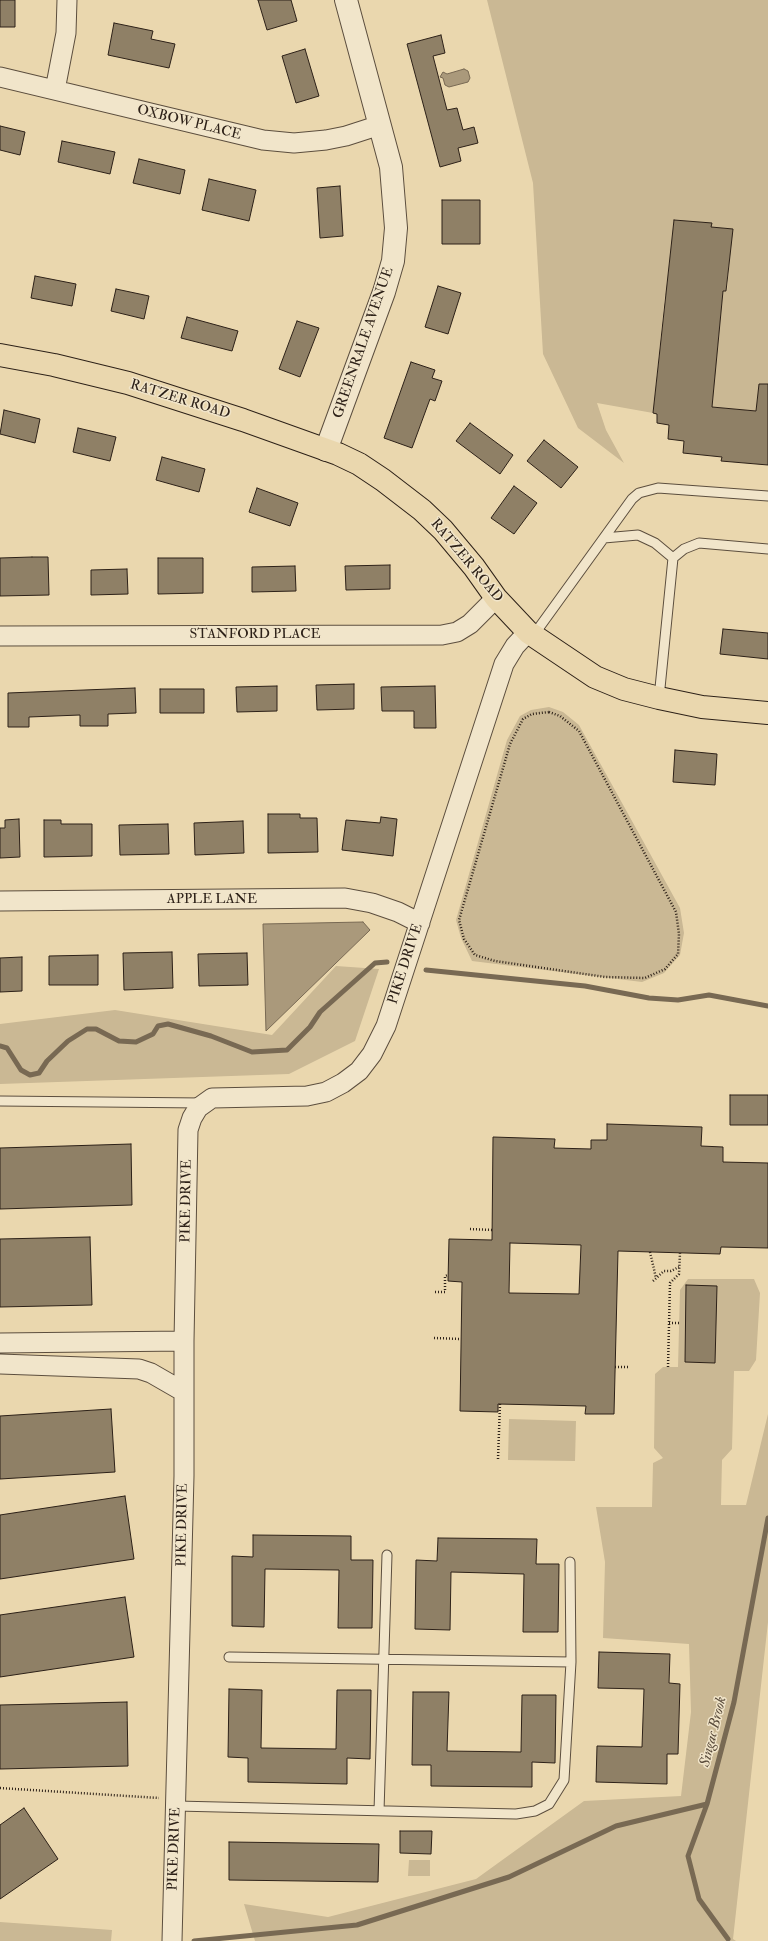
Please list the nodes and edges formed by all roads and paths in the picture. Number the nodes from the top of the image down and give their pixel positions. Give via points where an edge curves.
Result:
1 (67, 0) edge
2 (346, 0) edge
3 (0, 77) edge
4 (54, 90) junction
5 (380, 125) junction
6 (0, 355) edge
7 (326, 450) junction
8 (768, 496) edge
9 (604, 538) junction
10 (768, 549) edge
11 (673, 558) junction
12 (496, 598) junction
13 (531, 634) junction
14 (0, 636) edge
15 (659, 698) junction
16 (768, 713) edge
17 (510, 744) joint
18 (0, 901) edge
19 (420, 923) junction
20 (0, 1101) edge
21 (203, 1103) junction
22 (470, 1229) dead end
23 (492, 1230) dead end
24 (650, 1252) dead end
25 (680, 1253) dead end
26 (679, 1267) junction
27 (448, 1275) dead end
28 (656, 1278) junction
29 (653, 1281) dead end
30 (435, 1292) dead end
31 (669, 1323) junction
32 (680, 1324) dead end
33 (434, 1338) dead end
34 (462, 1339) dead end
35 (184, 1341) junction
36 (0, 1343) edge
37 (74, 1343) junction
38 (0, 1364) edge
39 (615, 1367) dead end
40 (630, 1367) dead end
41 (668, 1367) dead end
42 (75, 1368) junction
43 (184, 1392) junction
44 (500, 1404) dead end
45 (498, 1459) dead end
46 (387, 1555) dead end
47 (570, 1562) dead end
48 (229, 1657) dead end
49 (384, 1658) junction
50 (571, 1662) junction
51 (0, 1788) edge
52 (176, 1806) junction
53 (380, 1812) junction
54 (172, 1941) edge

1 - 4 street via 66,32
2 - 5 street, GREENRALE AVENUE
3 - 4 street, OXBOW PLACE
4 - 5 street, OXBOW PLACE via 263,140 294,143 326,140
5 - 7 street, GREENRALE AVENUE via 391,167 396,228 392,261 384,292
6 - 7 main road, RATZER ROAD via 54,364 128,383
7 - 12 main road, RATZER ROAD via 359,464 422,510 443,530
8 - 9 lane via 658,488 648,490 632,499
9 - 11 lane via 638,535 655,543
9 - 13 lane
10 - 11 lane via 699,544 684,549
11 - 15 lane
12 - 13 main road, RATZER ROAD
12 - 14 street, STANFORD PLACE via 470,624 457,632 442,635
13 - 15 main road, RATZER ROAD via 595,677 624,689
13 - 19 street, PIKE DRIVE via 515,646 504,664
15 - 16 main road, RATZER ROAD via 702,707
17 - 17 path via 459,920 464,939 475,955 502,962 605,977 645,978 666,969 678,954 676,912 579,731 555,714 532,714 523,719
18 - 19 street, APPLE LANE via 345,898 372,903
19 - 21 street, PIKE DRIVE via 383,1034 359,1071 326,1092 307,1096 212,1098
20 - 21 lane
21 - 35 street, PIKE DRIVE via 192,1118 188,1130
22 - 23 path
24 - 28 path
25 - 26 path
26 - 28 path
26 - 31 path via 679,1274 670,1282
27 - 30 path via 445,1276 445,1292
28 - 29 path
31 - 32 path
31 - 41 path
33 - 34 path
35 - 37 street
35 - 43 street, PIKE DRIVE
36 - 37 street
37 - 42 street
38 - 42 street
39 - 40 path
42 - 43 street via 139,1369
43 - 52 street, PIKE DRIVE
44 - 45 path
46 - 49 lane
47 - 50 lane
48 - 49 lane
49 - 50 lane
49 - 53 lane
50 - 53 lane via 564,1780 549,1804 535,1811 516,1814
51 - 52 path via 160,1798
52 - 53 lane
52 - 54 street, PIKE DRIVE

